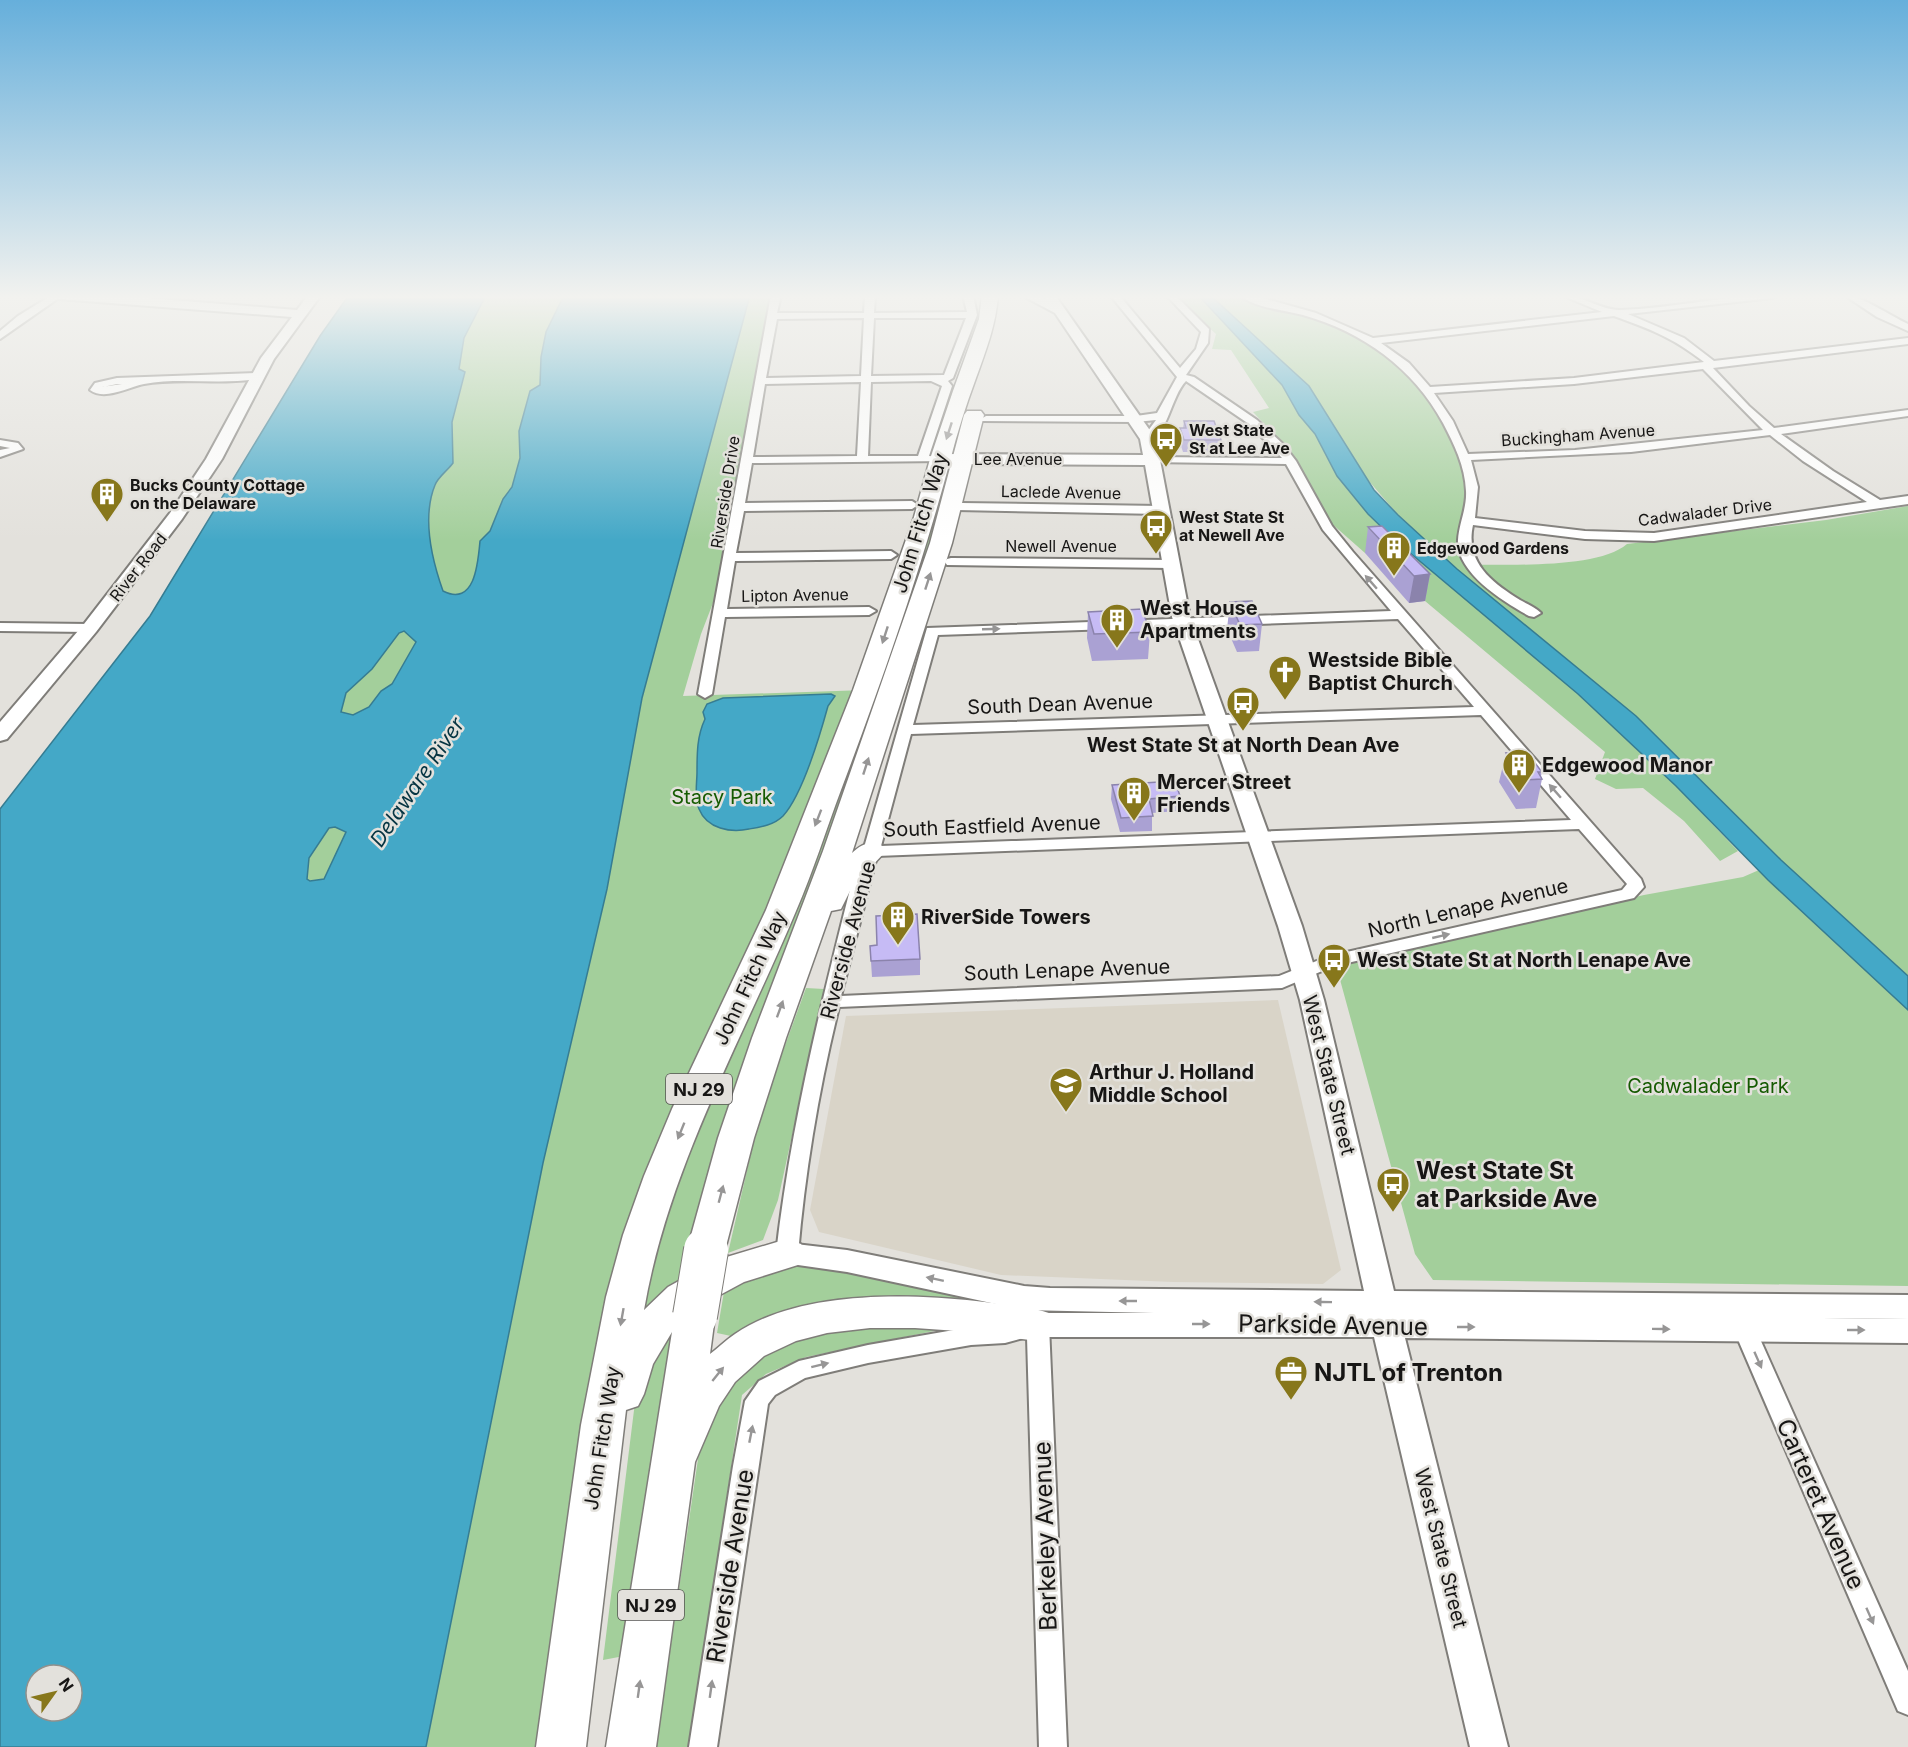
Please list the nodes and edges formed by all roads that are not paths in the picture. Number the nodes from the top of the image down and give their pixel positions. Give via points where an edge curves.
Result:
1 (258, 376) edge
2 (1181, 376) edge
3 (246, 377) edge
4 (762, 377) edge
5 (866, 377) edge
6 (950, 377) edge
7 (969, 377) edge
8 (1106, 377) edge
9 (1183, 377) edge
10 (1416, 377) edge
11 (1609, 377) edge
12 (1718, 377) edge
13 (935, 380) junction
14 (144, 381) dead end
15 (761, 381) junction
16 (866, 381) junction
17 (1429, 390) junction
18 (1173, 392) junction
19 (980, 395) dead end
20 (1213, 395) junction
21 (1908, 413) edge
22 (1161, 416) junction
23 (986, 419) dead end
24 (1136, 419) junction
25 (1769, 431) junction
26 (0, 443) edge
27 (1150, 450) junction
28 (0, 454) edge
29 (1463, 458) junction
30 (941, 459) junction
31 (747, 460) junction
32 (862, 460) junction
33 (1290, 461) junction
34 (1908, 500) edge
35 (1878, 504) junction
36 (912, 505) dead end
37 (739, 507) junction
38 (961, 507) dead end
39 (1160, 510) junction
40 (1469, 521) junction
41 (891, 555) dead end
42 (731, 557) junction
43 (951, 562) dead end
44 (1170, 564) junction
45 (869, 611) dead end
46 (721, 613) junction
47 (1534, 613) dead end
48 (1400, 615) junction
49 (1183, 622) junction
50 (0, 627) edge
51 (90, 628) junction
52 (705, 694) dead end
53 (1484, 711) junction
54 (1217, 720) junction
55 (905, 730) junction
56 (0, 735) edge
57 (1584, 824) junction
58 (1258, 836) junction
59 (871, 851) junction
60 (798, 960) junction
61 (1304, 973) junction
62 (830, 1002) junction
63 (787, 1254) junction
64 (1908, 1307) edge
65 (1384, 1315) junction
66 (1740, 1318) junction
67 (1038, 1325) junction
68 (1908, 1331) edge
69 (766, 1388) joint
70 (673, 1463) junction
71 (582, 1580) junction
72 (1908, 1702) edge
73 (561, 1747) edge
74 (631, 1747) edge
75 (703, 1747) edge
76 (1053, 1747) edge
77 (1489, 1747) edge

1 - 51 main road, River Road via 191,494
2 - 18 street
3 - 14 street
4 - 15 street, Riverside Drive
5 - 16 street
6 - 13 street
7 -> 30 highway, John Fitch Way / NJ 29
8 - 24 main road, West State Street
9 - 20 street
10 - 17 street
11 - 17 street
12 - 25 street via 1741,406
13 - 16 street
13 - 30 street via 947,386
15 - 16 street
15 - 31 street, Riverside Drive
16 - 32 street
17 - 29 street
18 - 20 street
18 - 22 street
19 - 30 highway, John Fitch Way / NJ 29
20 - 33 street via 1262,429
21 - 25 street, Buckingham Avenue
22 - 24 street
22 - 27 street
23 - 24 street
24 - 27 main road, West State Street
25 - 29 street, Buckingham Avenue via 1619,451
25 - 35 street
26 - 28 street via 17,449
27 - 30 main road, Lee Avenue
27 - 33 street, Lee Avenue
27 - 39 main road, West State Street
29 - 40 street via 1472,483
30 - 32 street, Lee Avenue
60 -> 30 highway, John Fitch Way / NJ 29 via 940,543
30 -> 71 highway, John Fitch Way / NJ 29 via 866,690 782,910 690,1109 642,1235 602,1425
31 - 32 street, Lee Avenue
31 - 37 street, Riverside Drive
48 -> 33 street via 1327,527
34 - 35 street, Cadwalader Drive
35 - 40 street, Cadwalader Drive via 1654,537 1594,536
36 - 37 street
37 - 42 street, Riverside Drive
38 - 39 street, Laclede Avenue
39 - 44 main road, West State Street
40 - 47 street via 1464,543 1473,566 1510,600
41 - 42 street
42 - 46 street, Riverside Drive
43 - 44 street, Newell Avenue
44 - 49 main road, West State Street
45 - 46 street, Lipton Avenue
46 - 52 street, Riverside Drive
48 - 49 street
48 - 53 street
49 - 54 main road, West State Street
55 -> 49 street, Riverside Avenue via 932,631
50 - 51 street
51 - 56 main road, River Road
53 - 54 street, South Dean Avenue
57 -> 53 street
54 - 55 street, South Dean Avenue
54 - 58 main road, West State Street
55 - 59 street, Riverside Avenue
57 - 58 street, South Eastfield Avenue
61 -> 57 street, North Lenape Avenue via 1333,961 1635,890 1635,883
58 - 59 street, South Eastfield Avenue
58 - 61 main road, West State Street
59 - 60 highway via 839,883
59 - 62 street, Riverside Avenue
70 -> 60 highway, John Fitch Way / NJ 29, bridge via 706,1250 736,1138
61 - 62 street, South Lenape Avenue via 1282,982
61 - 65 main road, West State Street
62 - 63 street, Riverside Avenue
65 -> 63 main road, Parkside Avenue via 1024,1298 847,1261
63 - 71 highway via 724,1272 680,1297 644,1338 625,1382
64 - 66 main road, Parkside Avenue
65 - 66 main road, Parkside Avenue
67 -> 65 main road, Parkside Avenue via 1259,1324
65 - 77 main road, West State Street
66 -> 68 main road, Parkside Avenue
66 -> 72 street, Carteret Avenue
69 -> 67 street, Parkside Avenue via 799,1370 868,1353 1005,1334
70 -> 67 highway via 720,1370 751,1345 792,1324 853,1314 913,1314 973,1316
67 - 76 street, Berkeley Avenue
75 -> 69 street, Riverside Avenue via 745,1466 757,1401
74 -> 70 highway, John Fitch Way / NJ 29
71 - 73 highway, John Fitch Way / NJ 29

